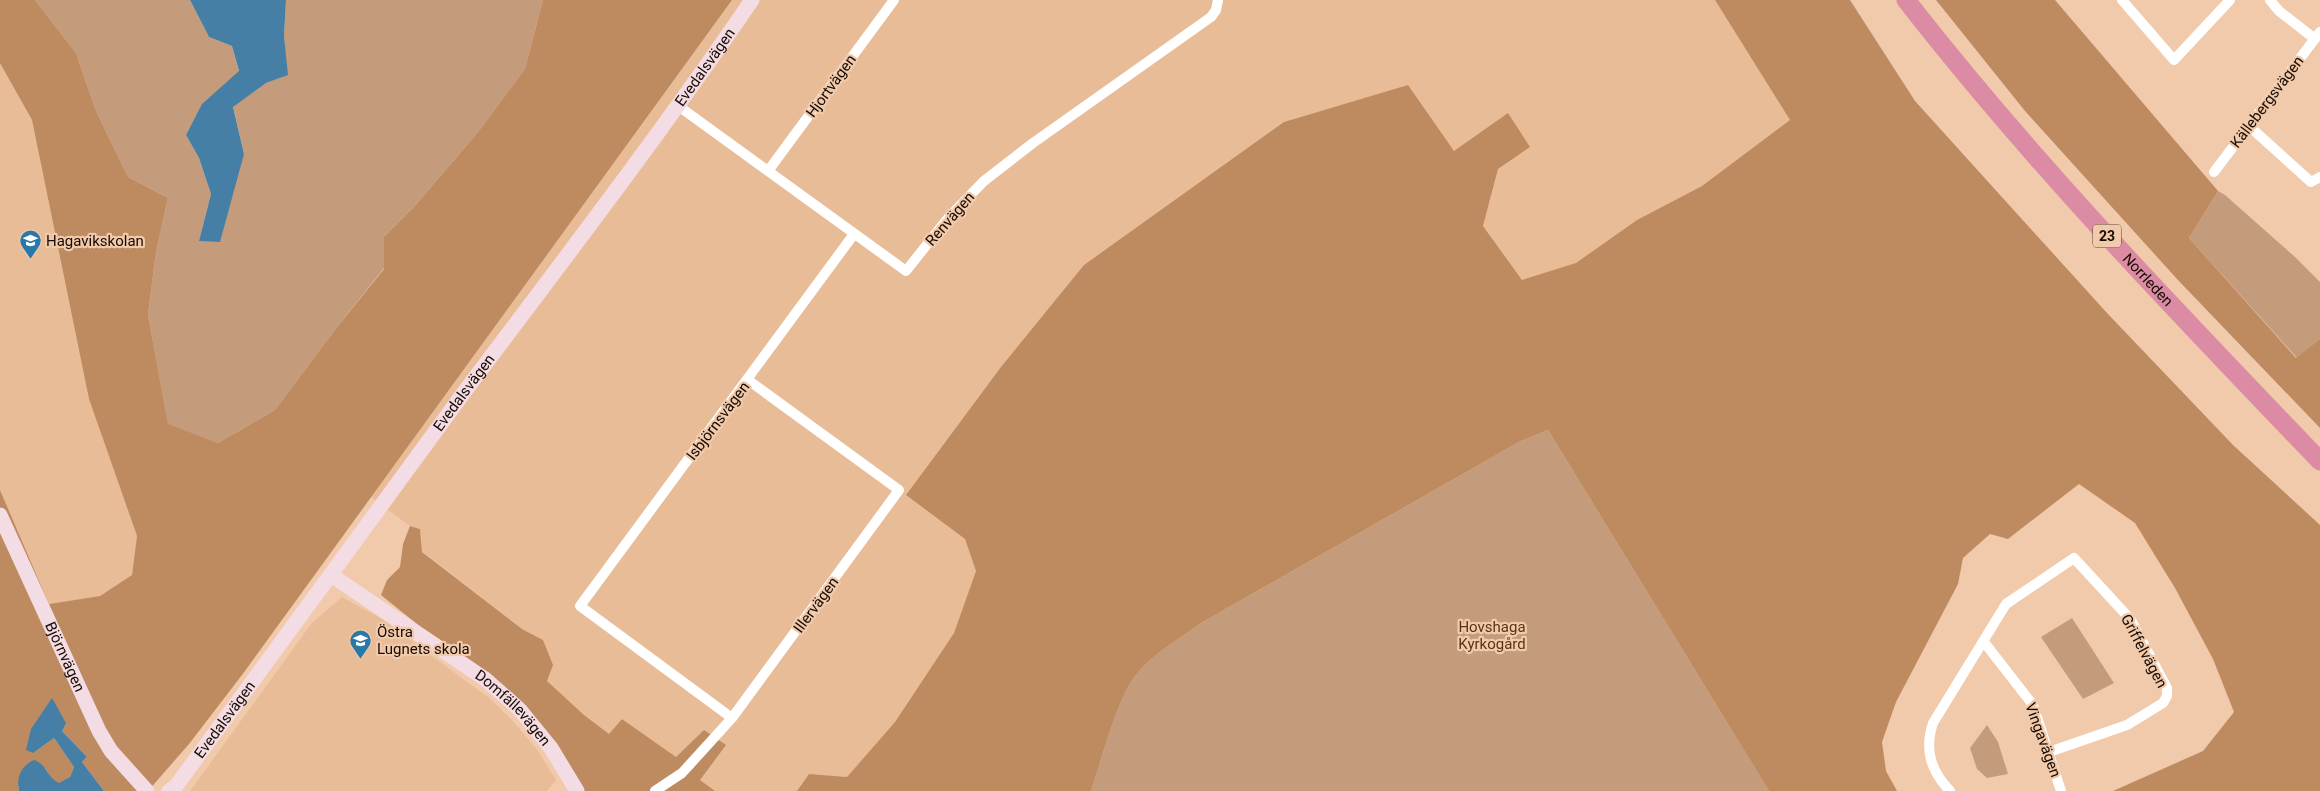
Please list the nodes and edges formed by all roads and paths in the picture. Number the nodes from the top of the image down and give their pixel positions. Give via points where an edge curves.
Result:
1 (752, 0) edge
2 (894, 0) edge
3 (1218, 0) edge
4 (1906, 0) edge
5 (1918, 0) edge
6 (2122, 0) edge
7 (2230, 0) edge
8 (2270, 0) edge
9 (2317, 35) edge
10 (677, 104) junction
11 (2249, 126) junction
12 (768, 172) junction
13 (2214, 172) dead end
14 (2320, 176) edge
15 (854, 234) junction
16 (748, 380) junction
17 (2320, 449) edge
18 (2320, 461) edge
19 (0, 515) edge
20 (331, 575) junction
21 (1984, 642) junction
22 (732, 718) junction
23 (2049, 752) junction
24 (173, 789) edge
25 (148, 791) edge
26 (576, 791) edge
27 (655, 791) edge
28 (1950, 791) edge
29 (2061, 791) edge

1 - 10 street, Evedalsvägen
2 - 12 street, Hjortvägen
3 - 15 street, Renvägen via 1211,17 984,181 948,218 906,271
4 - 18 highway, Norrleden / 23 via 2064,188
5 - 17 highway, Norrleden / 23 via 2070,182
6 - 7 street via 2174,60
8 - 9 street via 2279,11
9 - 11 street, Källebergsvägen
10 - 12 street, Renvägen
10 - 20 street, Evedalsvägen
11 - 13 street, Källebergsvägen
11 - 14 street via 2311,182
12 - 15 street, Renvägen
15 - 16 street, Isbjörnsvägen
16 - 22 street, Illervägen via 899,490
16 - 22 street, Isbjörnsvägen via 580,606
19 - 25 street, Björnvägen via 99,731 115,755
20 - 24 street, Evedalsvägen
20 - 26 street, Domfällevägen via 485,679 509,700 551,748
21 - 23 street, Vingavägen via 2033,705
21 - 23 street, Griffelvägen via 2006,604 2074,558 2131,620 2167,688 2163,703 2127,725
21 - 28 street via 1930,731 1930,761
22 - 27 street via 682,773
23 - 29 street, Vingavägen

